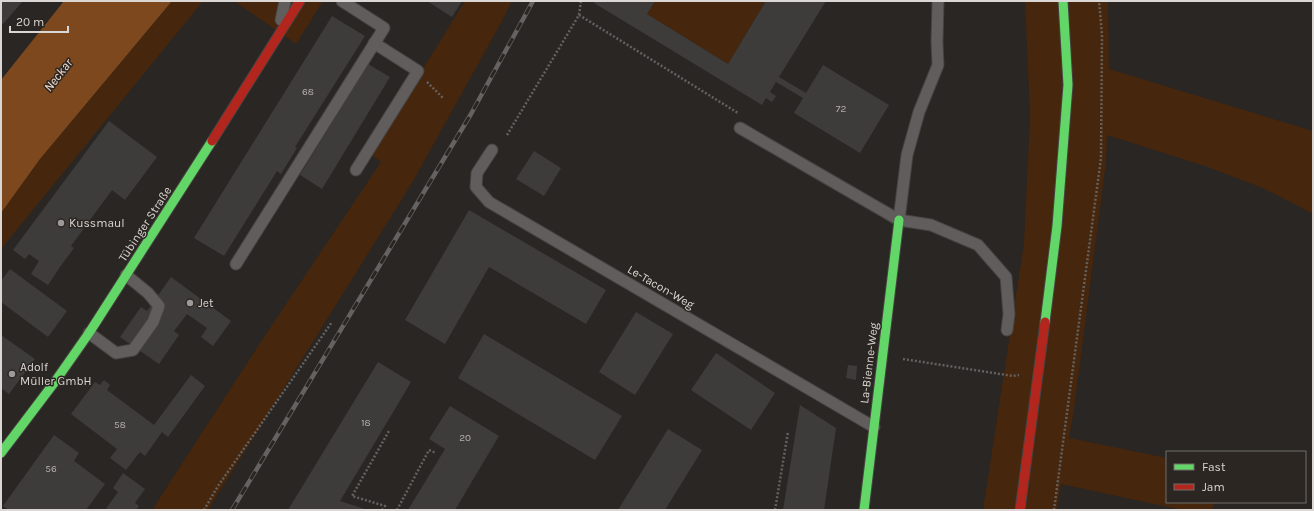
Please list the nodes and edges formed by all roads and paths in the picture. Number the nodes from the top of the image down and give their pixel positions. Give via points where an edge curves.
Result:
1 (285, 1) edge
2 (300, 1) edge
3 (342, 1) edge
4 (581, 1) edge
5 (938, 1) edge
6 (1063, 1) edge
7 (1099, 1) edge
8 (579, 14) junction
9 (278, 36) junction
10 (374, 44) junction
11 (418, 71) junction
12 (443, 98) dead end
13 (740, 128) joint
14 (507, 135) dead end
15 (492, 150) dead end
16 (356, 170) dead end
17 (899, 220) junction
18 (236, 264) dead end
19 (126, 275) junction
20 (332, 322) dead end
21 (1007, 330) dead end
22 (89, 333) junction
23 (882, 356) junction
24 (1021, 373) dead end
25 (874, 427) junction
26 (389, 431) dead end
27 (788, 432) dead end
28 (1, 453) edge
29 (436, 453) dead end
30 (204, 510) edge
31 (382, 510) edge
32 (397, 510) edge
33 (775, 510) edge
34 (864, 510) edge
35 (1020, 510) edge
36 (1054, 510) edge

1 - 9 lane
2 - 9 main road, Tübinger Straße
3 - 10 lane via 384,28
4 - 8 path
5 - 17 lane via 938,65 919,112 907,155
6 - 35 main road via 1068,85 1057,226
7 - 36 path via 1102,35 1101,158
8 - 13 path via 746,118
8 - 14 path
9 - 19 main road, Tübinger Straße
10 - 11 lane
10 - 18 lane
11 - 12 path
11 - 16 lane
13 - 17 lane
15 - 25 lane, Le-Tacon-Weg via 477,173 476,187 489,202
17 - 21 lane via 931,225 978,245 1006,277 1009,314
17 - 23 main road, La-Bienne-Weg
19 - 22 main road, Tübinger Straße
19 - 22 lane via 148,293 158,306 153,322 133,350 116,353
20 - 30 path
22 - 28 main road, Tübinger Straße
23 - 24 path via 1013,376
23 - 25 main road, La-Bienne-Weg
25 - 34 main road, La-Bienne-Weg
26 - 31 path via 352,496 385,506
27 - 33 path
29 - 32 path via 430,450

